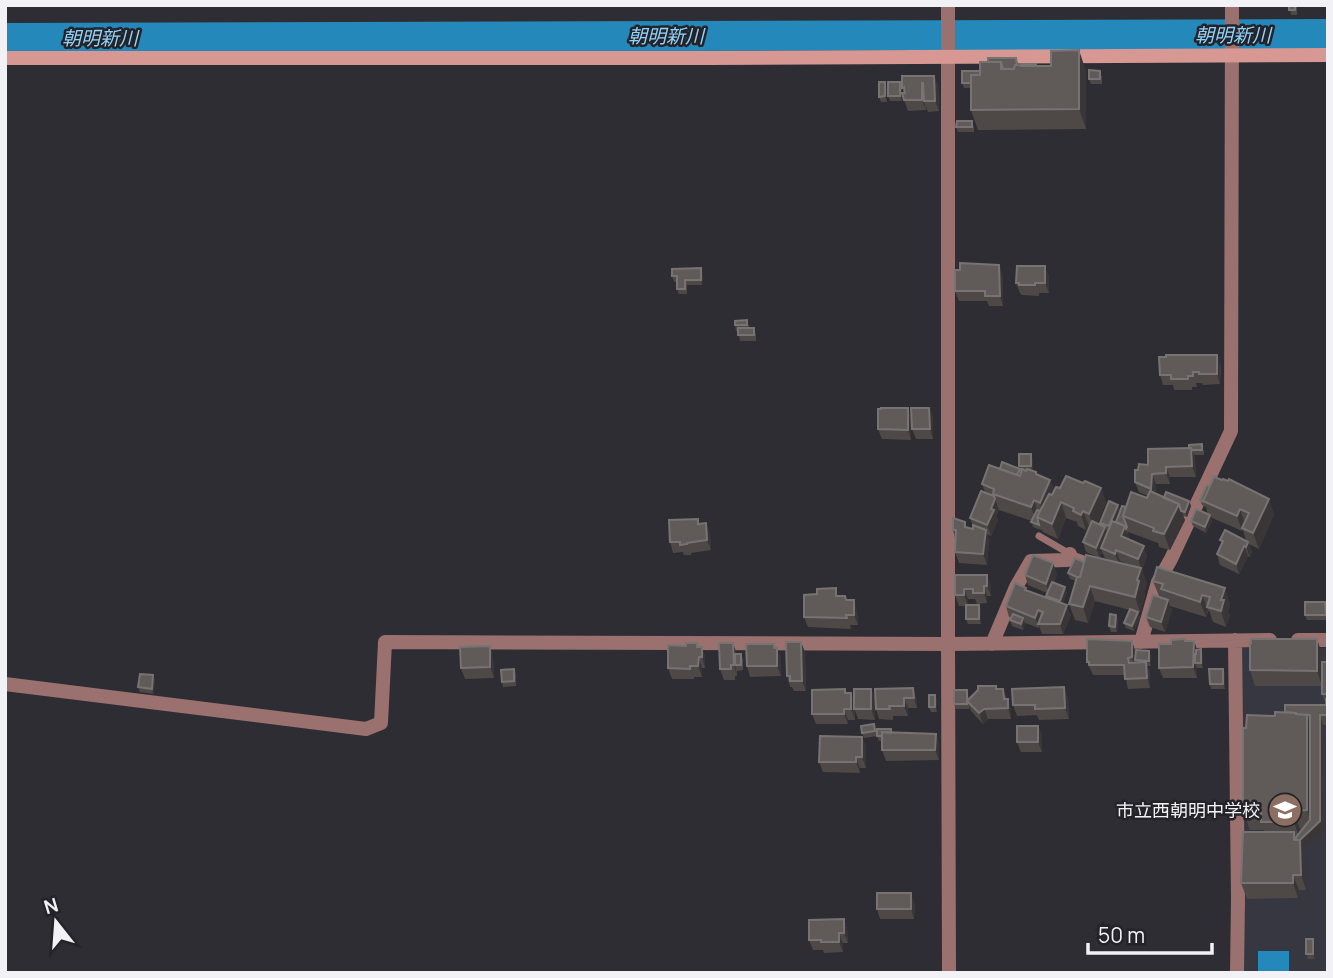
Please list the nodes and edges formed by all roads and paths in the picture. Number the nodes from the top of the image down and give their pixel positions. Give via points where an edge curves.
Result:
1 (948, 5) edge
2 (1232, 5) edge
3 (948, 42) junction
4 (1232, 49) junction
5 (1328, 54) edge
6 (5, 58) edge
7 (1039, 536) dead end
8 (1070, 554) junction
9 (1099, 565) edge
10 (1235, 640) junction
11 (1328, 640) edge
12 (1141, 642) junction
13 (992, 643) junction
14 (947, 644) junction
15 (5, 684) edge
16 (949, 973) edge
17 (1237, 973) edge

1 - 3 street
2 - 4 street
3 - 4 street
3 - 6 street via 720,58
3 - 14 street
4 - 5 street
4 - 12 street via 1231,431 1171,559 1154,579
7 - 8 lane
8 - 9 lane
8 - 13 street via 1067,561 1031,561
10 - 11 street
10 - 12 street
10 - 17 street
12 - 13 street
13 - 14 street
14 - 15 street via 385,642 381,723 366,729
14 - 16 street

